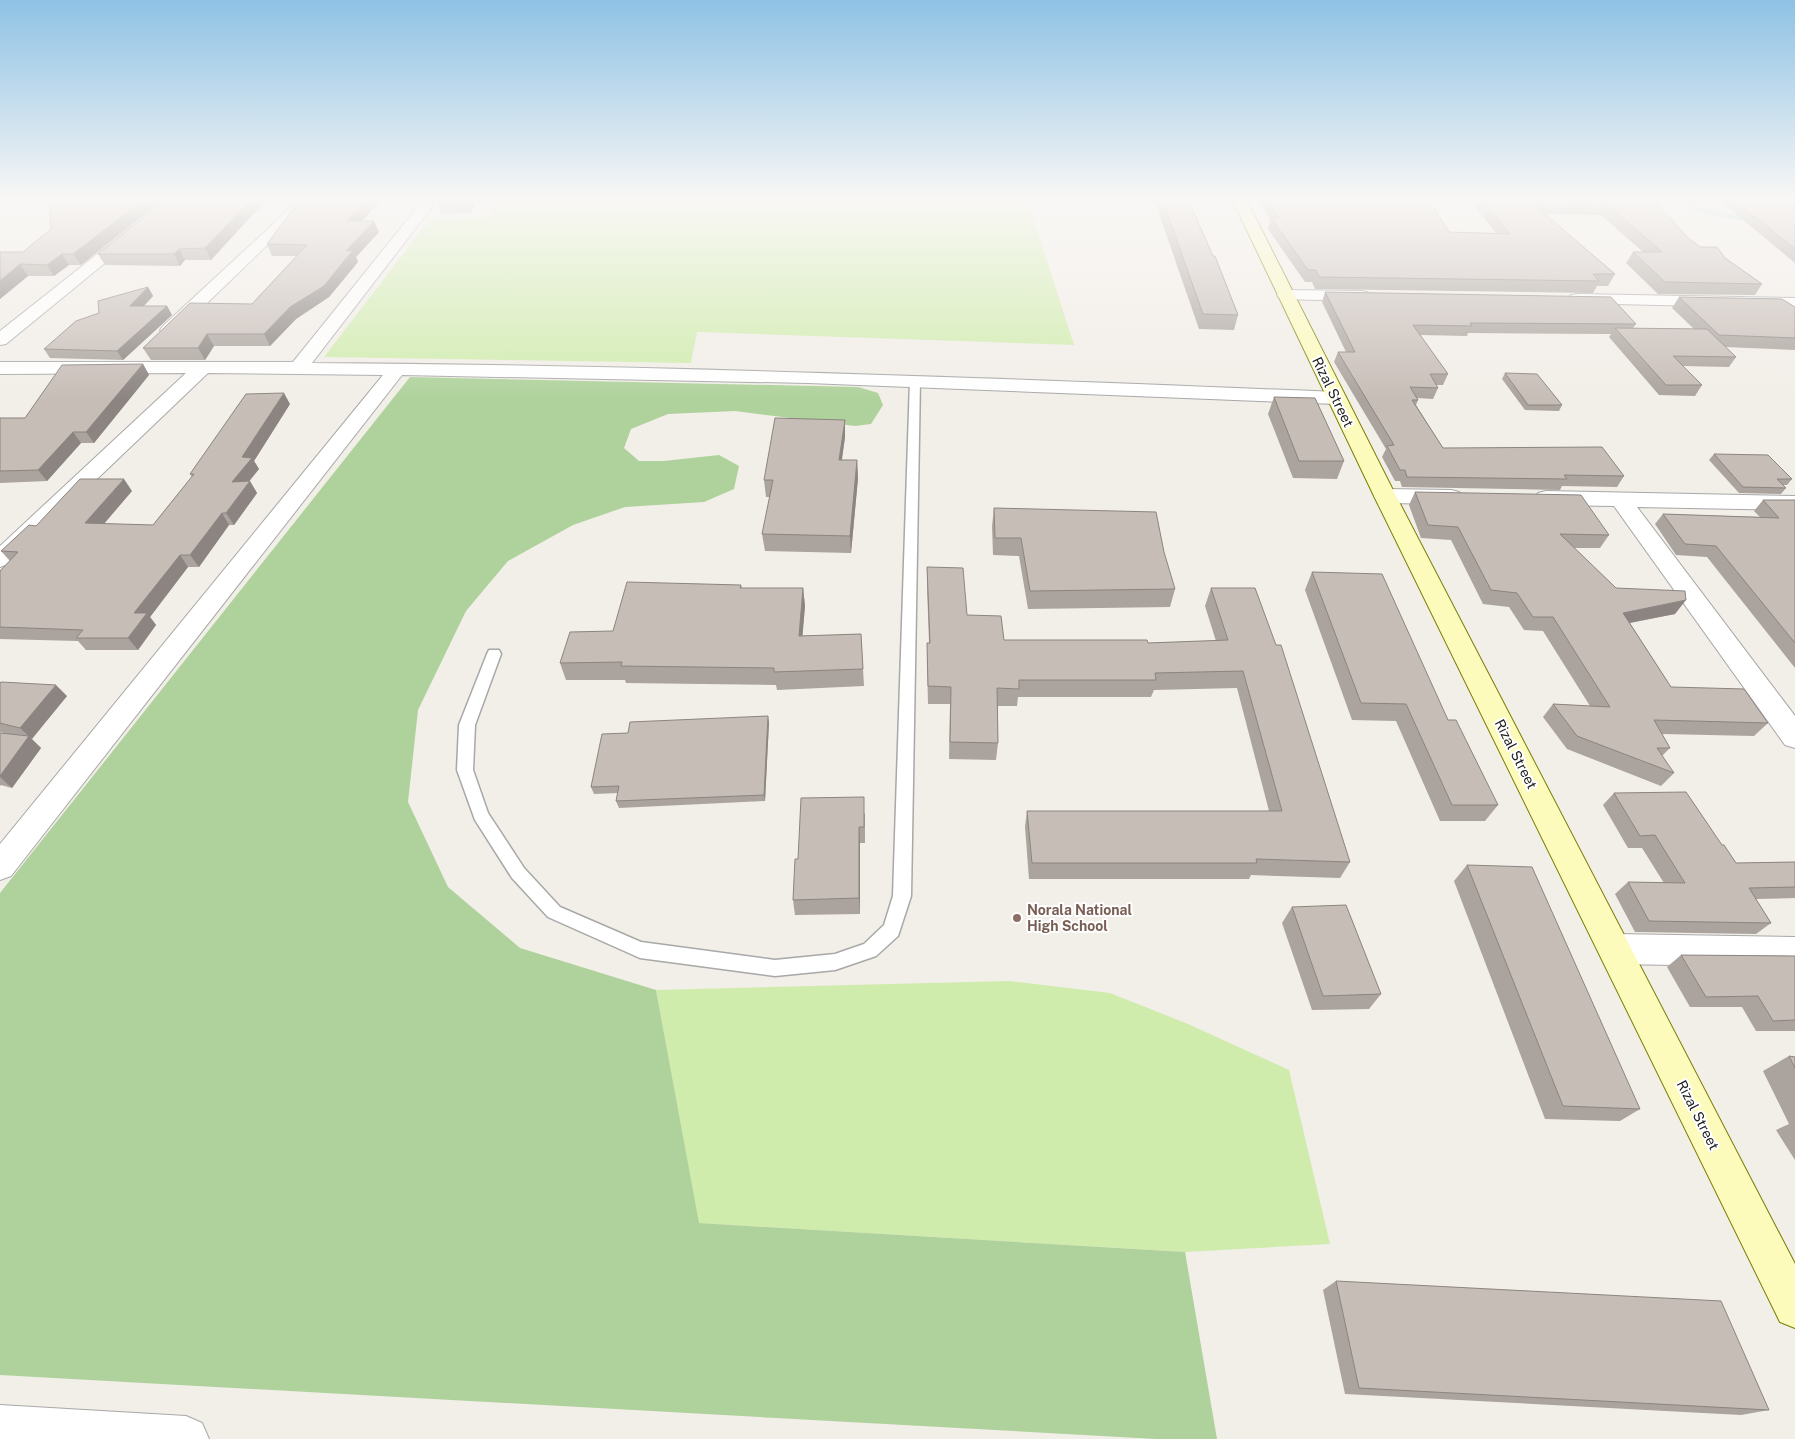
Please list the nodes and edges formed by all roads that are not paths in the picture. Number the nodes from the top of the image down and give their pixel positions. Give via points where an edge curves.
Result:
1 (92, 266) edge
2 (237, 266) edge
3 (378, 266) edge
4 (1272, 266) edge
5 (1286, 295) junction
6 (1374, 296) edge
7 (1562, 299) edge
8 (1795, 302) edge
9 (0, 340) edge
10 (158, 340) edge
11 (144, 354) edge
12 (204, 367) junction
13 (299, 367) junction
14 (0, 368) edge
15 (130, 368) junction
16 (397, 369) junction
17 (915, 380) junction
18 (1336, 398) junction
19 (1385, 496) junction
20 (1473, 497) edge
21 (1522, 498) edge
22 (1620, 499) junction
23 (1795, 503) edge
24 (0, 559) edge
25 (494, 654) dead end
26 (1795, 737) edge
27 (0, 867) edge
28 (1615, 949) junction
29 (1795, 952) edge
30 (1795, 1307) edge
31 (0, 1427) edge
32 (186, 1439) edge

1 - 9 street
2 - 10 street
3 - 13 street
4 - 5 main road, Rizal Street
5 - 6 street
5 - 18 main road, Rizal Street
7 - 8 street
11 - 15 street
12 - 13 street
12 - 15 street
12 - 24 street
13 - 16 street
14 - 15 street
16 - 17 street
16 - 27 street
17 - 18 street
17 - 25 lane via 902,896 892,930 870,950 835,962 775,968 640,950 554,912 518,873 481,815 465,770 467,725
18 - 19 main road, Rizal Street
19 - 20 street
19 - 28 main road, Rizal Street
21 - 22 street
22 - 23 street
22 - 26 street
28 - 29 street
28 - 30 main road, Rizal Street
31 - 32 street

